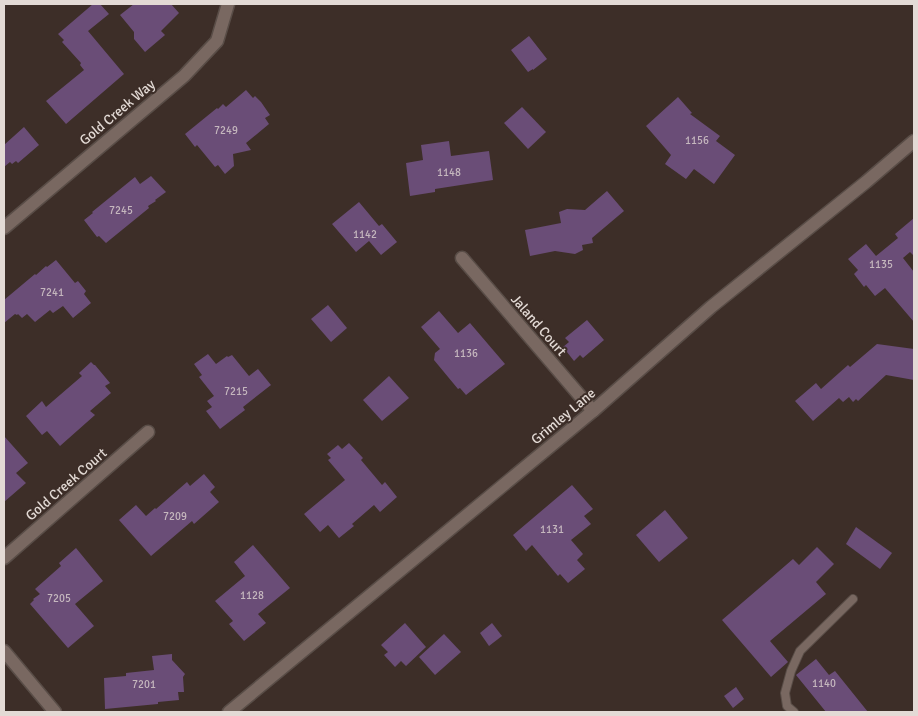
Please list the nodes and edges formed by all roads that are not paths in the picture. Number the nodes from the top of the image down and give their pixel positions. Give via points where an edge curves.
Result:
1 (228, 4) edge
2 (914, 141) edge
3 (4, 228) edge
4 (462, 258) dead end
5 (593, 411) junction
6 (148, 432) dead end
7 (4, 558) edge
8 (853, 599) dead end
9 (4, 651) edge
10 (55, 712) edge
11 (229, 712) edge
12 (794, 712) edge

1 - 3 street, Gold Creek Way via 217,42 184,76
2 - 5 street, Grimley Lane via 711,307
4 - 5 street, Jaland Court
5 - 11 street, Grimley Lane
6 - 7 street, Gold Creek Court
8 - 12 lane via 800,652 785,693 787,706
9 - 10 street

